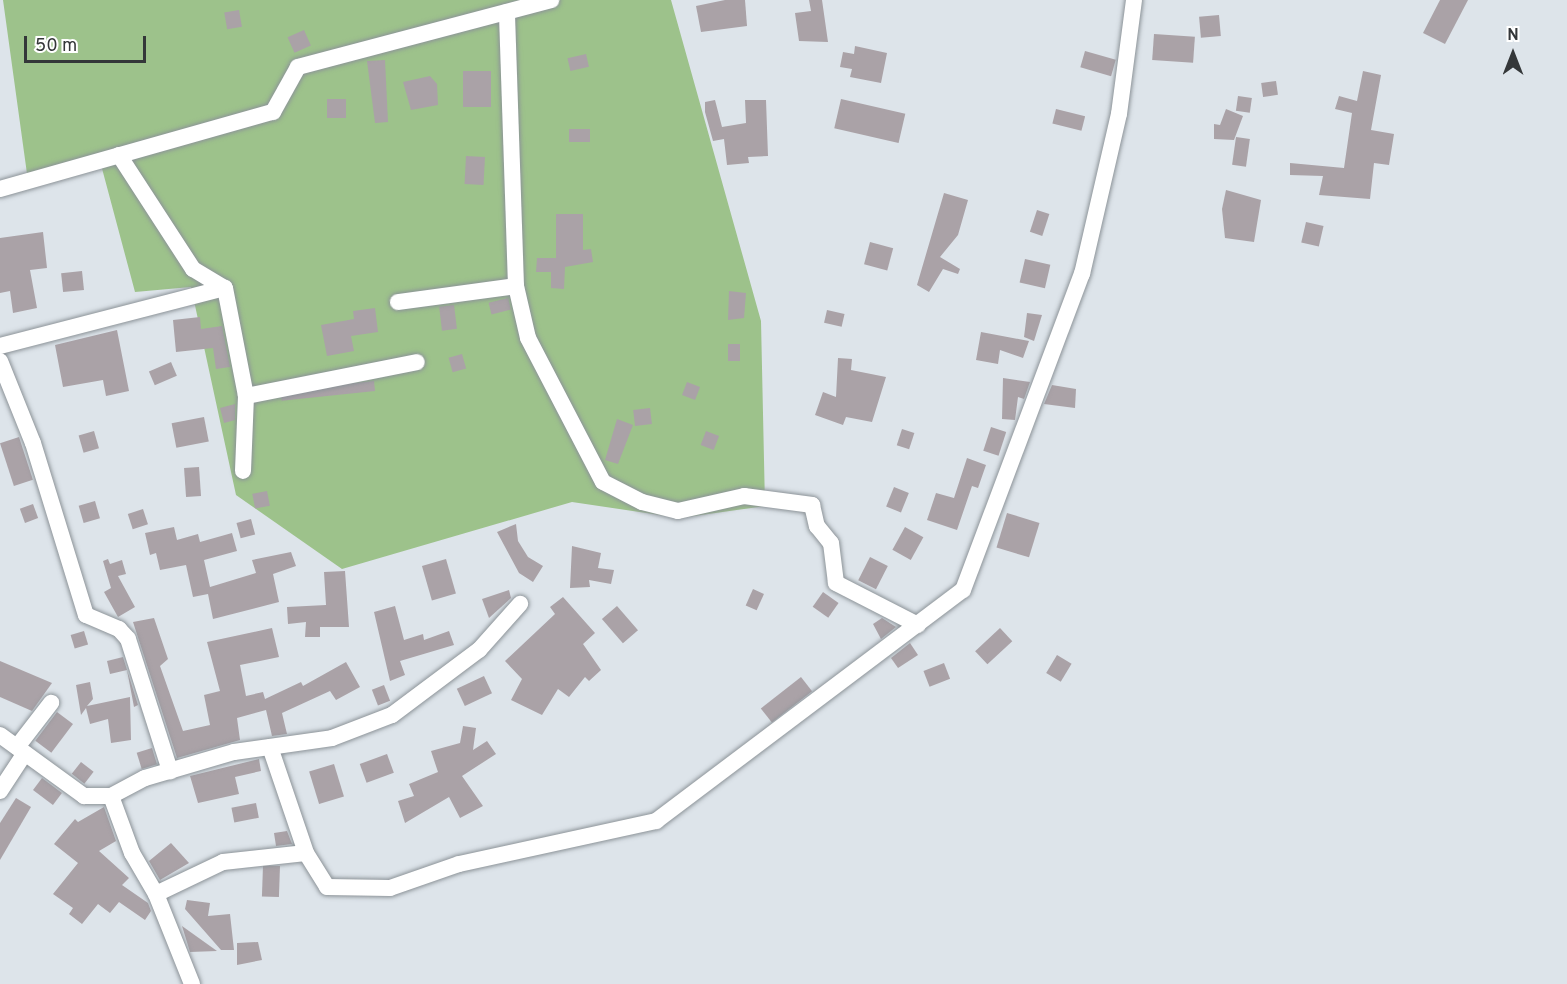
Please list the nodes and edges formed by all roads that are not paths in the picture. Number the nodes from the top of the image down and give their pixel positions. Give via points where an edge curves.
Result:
1 (551, 0) edge
2 (1134, 0) edge
3 (507, 12) junction
4 (119, 155) junction
5 (0, 189) edge
6 (516, 286) junction
7 (225, 288) junction
8 (398, 302) dead end
9 (0, 346) edge
10 (0, 361) edge
11 (417, 362) dead end
12 (246, 396) junction
13 (243, 471) dead end
14 (520, 604) dead end
15 (918, 625) junction
16 (51, 703) dead end
17 (0, 735) edge
18 (270, 747) junction
19 (21, 750) junction
20 (170, 771) junction
21 (0, 791) edge
22 (111, 796) junction
23 (306, 853) junction
24 (156, 894) junction
25 (192, 984) edge

1 - 3 street
2 - 15 street via 1119,114 1082,274 963,590
3 - 4 street via 298,67 273,112
3 - 6 street
4 - 5 street
4 - 7 street via 193,269
6 - 8 street
6 - 15 street via 528,338 603,482 642,502 678,511 744,496 812,505 817,526 831,543 836,583
7 - 9 street
7 - 12 street
10 - 20 street via 47,485 86,615 119,629 128,639
11 - 12 street
12 - 13 street
14 - 18 street via 479,650 393,716 332,738
15 - 23 street via 656,821 459,864 390,888 327,887
16 - 19 street
17 - 19 street
18 - 20 street via 234,752
18 - 23 street
19 - 21 street
19 - 22 street via 84,796
20 - 22 street
22 - 24 street via 132,853
23 - 24 street via 223,862
24 - 25 street

